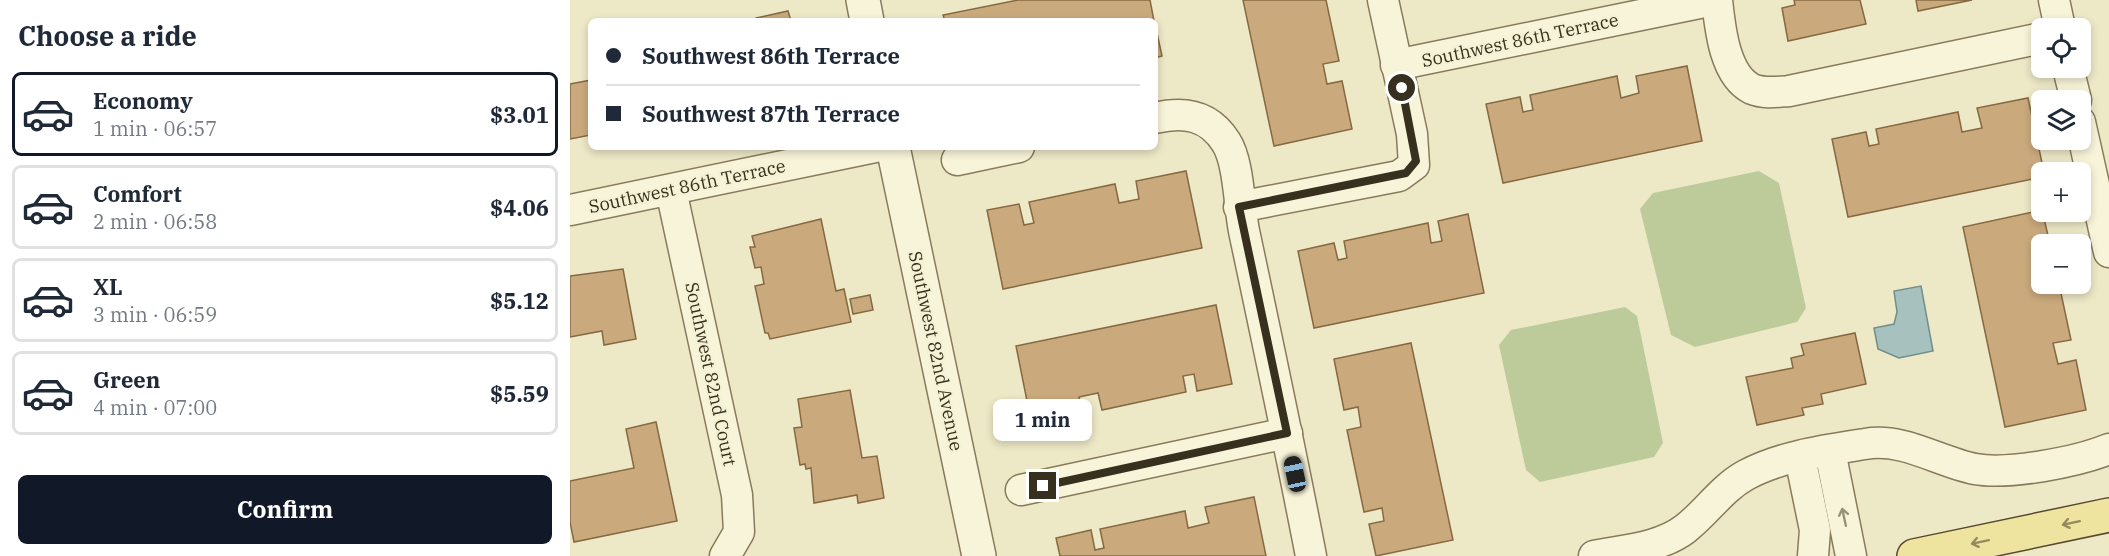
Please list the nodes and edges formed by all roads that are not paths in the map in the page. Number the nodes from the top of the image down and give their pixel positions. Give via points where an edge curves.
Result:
1 (863, 0) edge
2 (1383, 0) edge
3 (1715, 0) edge
4 (2054, 0) edge
5 (1678, 4) edge
6 (866, 18) edge
7 (2058, 18) edge
8 (2031, 40) edge
9 (1396, 65) junction
10 (1158, 118) edge
11 (860, 150) edge
12 (894, 150) edge
13 (1005, 150) edge
14 (2086, 150) edge
15 (957, 160) dead end
16 (671, 189) junction
17 (1239, 207) junction
18 (570, 210) edge
19 (2109, 252) edge
20 (1287, 433) junction
21 (2109, 449) edge
22 (1830, 451) junction
23 (1800, 457) junction
24 (1021, 490) dead end
25 (2109, 515) edge
26 (1921, 555) edge
27 (725, 556) edge
28 (979, 556) edge
29 (1311, 556) edge
30 (1594, 556) edge
31 (1813, 556) edge
32 (1851, 556) edge

1 - 6 street
2 - 9 street, Southwest 86th Terrace
3 - 5 street, Southwest 86th Terrace
3 - 8 street via 1725,47 1740,78 1757,91 1790,91
4 - 7 street
5 - 9 street, Southwest 86th Terrace
9 - 17 street, Southwest 86th Terrace via 1416,161 1411,169 1392,177
10 - 17 street via 1192,115 1216,129 1230,148
11 - 16 street, Southwest 86th Terrace
12 - 28 street, Southwest 82nd Avenue
13 - 15 street
14 - 19 street
16 - 18 street, Southwest 86th Terrace
16 - 27 street, Southwest 82nd Court via 737,495 738,532
17 - 20 street
20 - 24 street
20 - 29 street
21 - 22 street via 2025,468 1993,471 1974,469 1894,444 1867,443
22 - 23 street
32 -> 22 street
23 - 30 street via 1757,469 1737,480 1672,537
23 - 31 street via 1815,530
25 -> 26 main road

